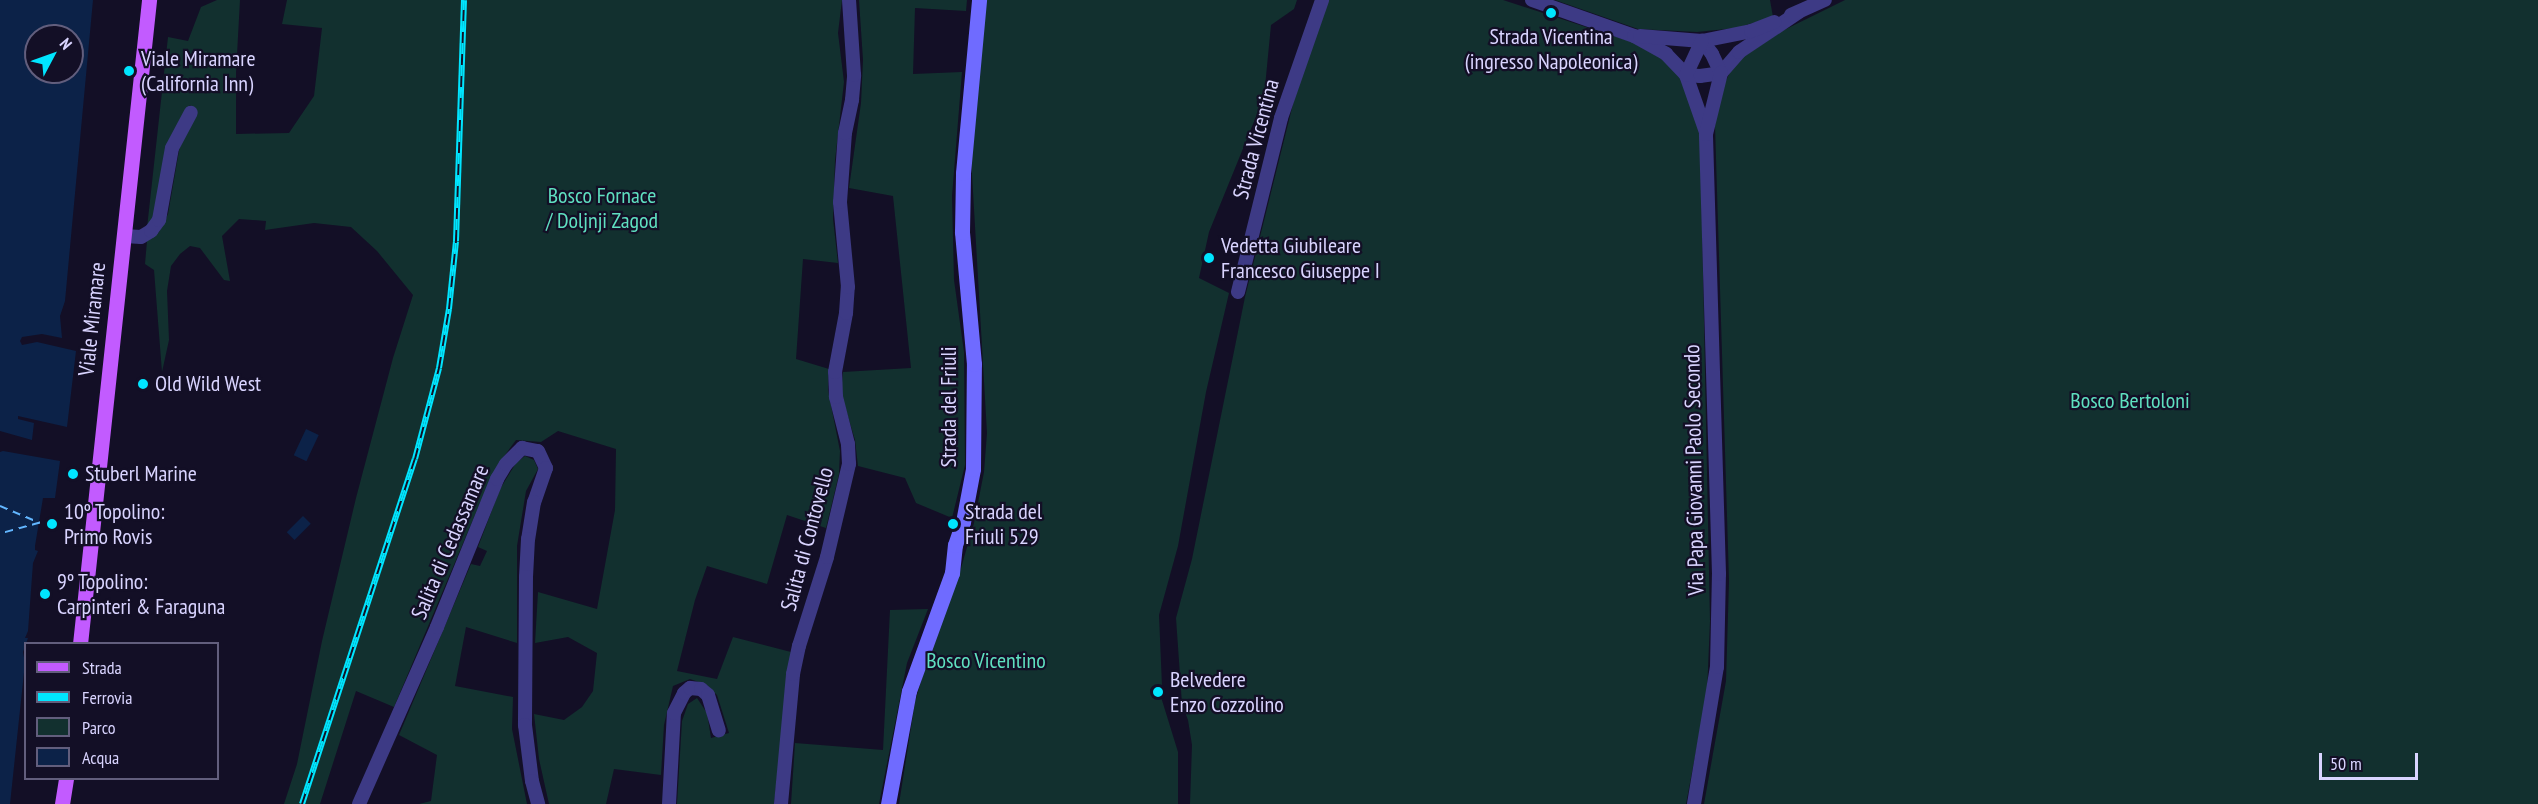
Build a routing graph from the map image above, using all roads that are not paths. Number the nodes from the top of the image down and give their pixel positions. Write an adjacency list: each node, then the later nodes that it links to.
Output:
1 (149, 0): 14 (main road, Viale Miramare)
2 (849, 0): 23 (street, Salita di Contovello)
3 (979, 0): 24 (main road, Strada del Friuli)
4 (1322, 0): 15 (street, Strada Vicentina)
5 (1532, 0): 8 (street)
6 (1825, 0): 7 (street)
7 (1799, 12): 9 (street); 10 (street)
8 (1634, 36): 9 (street); 11 (street)
9 (1702, 41): 10 (street); 11 (street)
10 (1721, 73): 11 (street); 13 (street, Via Papa Giovanni Paolo Secondo)
11 (1686, 75): 13 (street, Via Papa Giovanni Paolo Secondo)
12 (191, 113): 14 (street)
13 (1706, 134): 25 (street, Via Papa Giovanni Paolo Secondo)
14 (124, 236): 16 (main road, Viale Miramare)
15 (1238, 292)
16 (80, 642)
17 (719, 730): 22 (street)
18 (66, 780): 19 (main road)
19 (62, 804)
20 (359, 804): 21 (street, Salita di Cedassamare)
21 (538, 804)
22 (669, 804)
23 (782, 804)
24 (888, 804)
25 (1694, 804)

